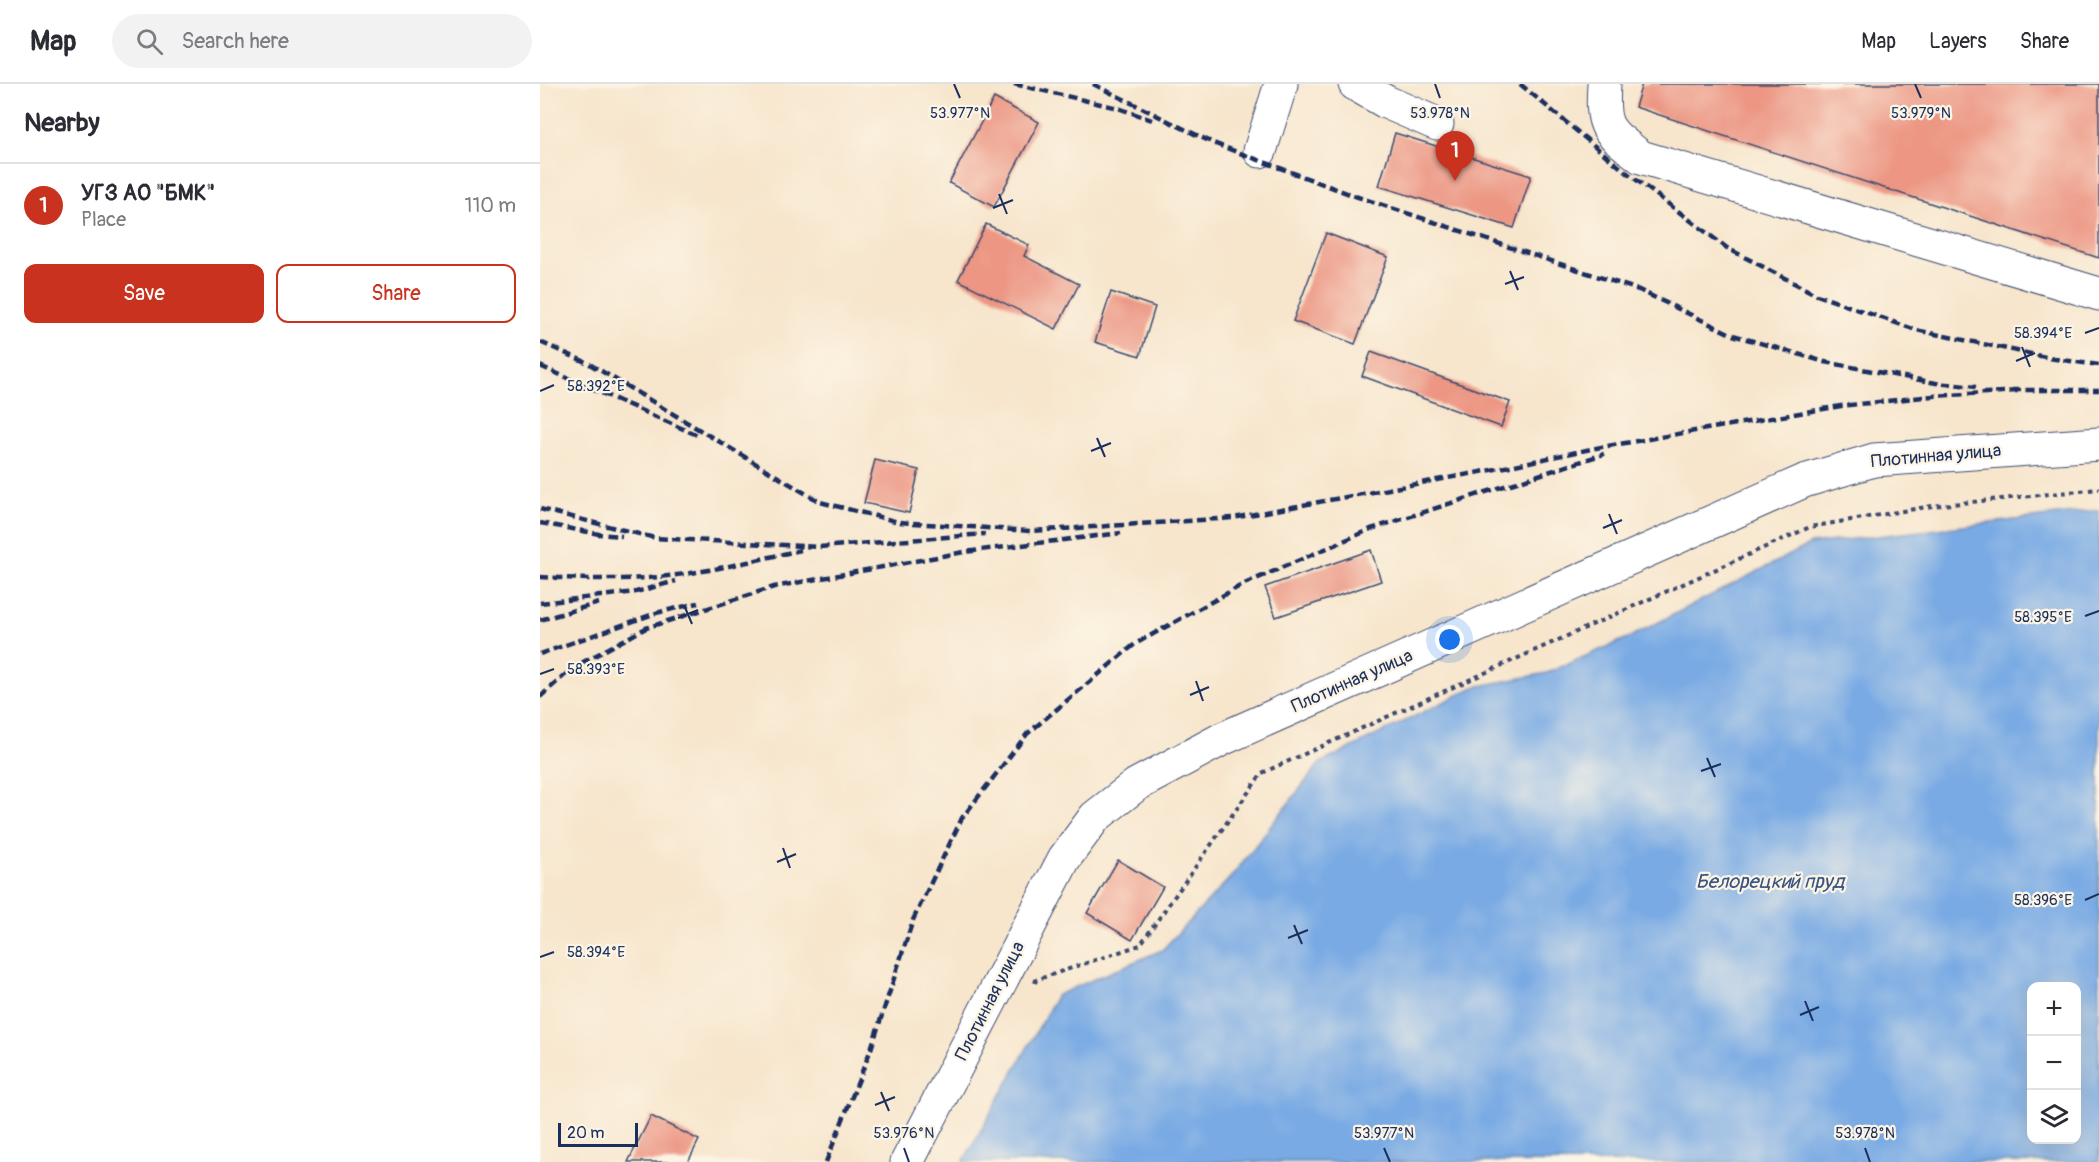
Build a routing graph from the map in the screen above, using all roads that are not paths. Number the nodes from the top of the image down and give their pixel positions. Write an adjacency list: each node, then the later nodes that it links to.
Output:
1 (1281, 84): 5 (street)
2 (1355, 84): 4 (street)
3 (1604, 84): 6 (street)
4 (1437, 124)
5 (1260, 151)
6 (2099, 294)
7 (2099, 444): 8 (street, Плотинная улица)
8 (907, 1162)

